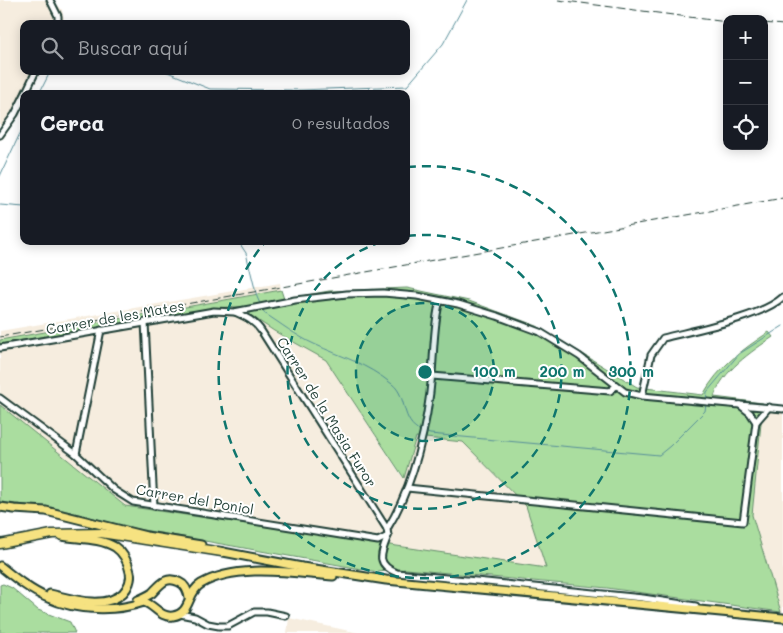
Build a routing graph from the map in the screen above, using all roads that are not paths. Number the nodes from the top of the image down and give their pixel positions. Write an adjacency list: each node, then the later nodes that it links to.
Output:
1 (50, 0): 2 (street)
2 (58, 20)
3 (34, 75): 4 (street)
4 (26, 90)
5 (20, 103): 6 (street)
6 (0, 135)
7 (783, 297): 15 (street)
8 (440, 301): 9 (street); 13 (street); 14 (street)
9 (234, 312): 10 (street, Carrer de les Mates); 28 (street, Carrer de la Masia Furor)
10 (145, 322): 11 (street, Carrer de les Mates); 26 (street)
11 (100, 330): 12 (street, Carrer de les Mates); 24 (street)
12 (0, 348)
13 (432, 376): 14 (street); 25 (street)
14 (616, 386): 15 (street)
15 (642, 396): 17 (street)
16 (0, 398): 24 (street, Carrer del Poniol)
17 (740, 405): 18 (street); 21 (street)
18 (757, 406): 19 (street); 21 (street); 22 (street)
19 (769, 407): 20 (street); 22 (street)
20 (783, 409)
21 (750, 413): 23 (street)
22 (763, 414): 23 (street)
23 (756, 422): 25 (street)
24 (76, 454): 26 (street, Carrer del Poniol)
25 (407, 488): 28 (street)
26 (154, 506): 30 (street, Carrer del Poniol)
27 (0, 507): 32 (main road)
28 (387, 529): 30 (street, Carrer de la Masia Furor)
29 (52, 534): 31 (highway); 32 (highway); 37 (main road)
30 (388, 536): 43 (street)
31 (0, 544)
32 (222, 552): 34 (main road)
33 (0, 566): 35 (main road)
34 (348, 574): 38 (main road); 43 (main road)
35 (32, 589): 37 (main road); 39 (main road)
36 (154, 591): 37 (main road); 38 (main road); 39 (main road)
37 (44, 593)
38 (189, 602): 40 (main road); 42 (street)
39 (154, 606): 40 (main road)
40 (180, 614): 42 (street)
41 (286, 616): 42 (street)
42 (196, 617)
43 (783, 618)

